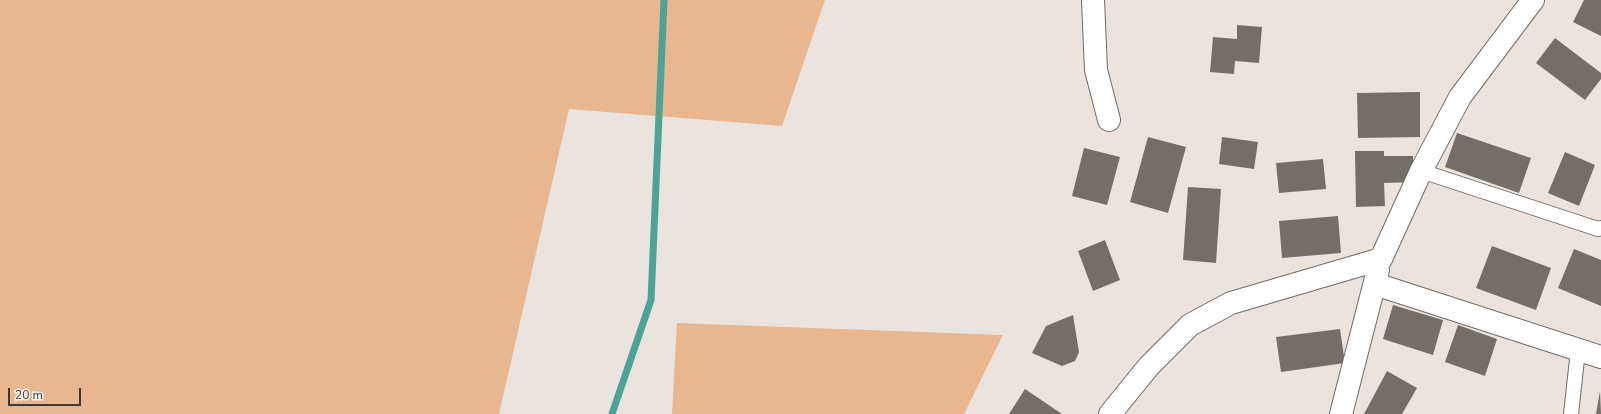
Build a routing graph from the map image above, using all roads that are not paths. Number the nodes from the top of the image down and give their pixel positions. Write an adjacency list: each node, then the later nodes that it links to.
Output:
1 (1093, 0): 3 (street)
2 (1533, 0): 4 (street)
3 (1109, 120)
4 (1421, 171): 5 (lane); 6 (street)
5 (1601, 228)
6 (1381, 259): 7 (street); 10 (street)
7 (1375, 284): 8 (street); 11 (street)
8 (1578, 350): 9 (street); 12 (lane)
9 (1601, 357)
10 (1110, 414)
11 (1341, 414)
12 (1571, 414)

